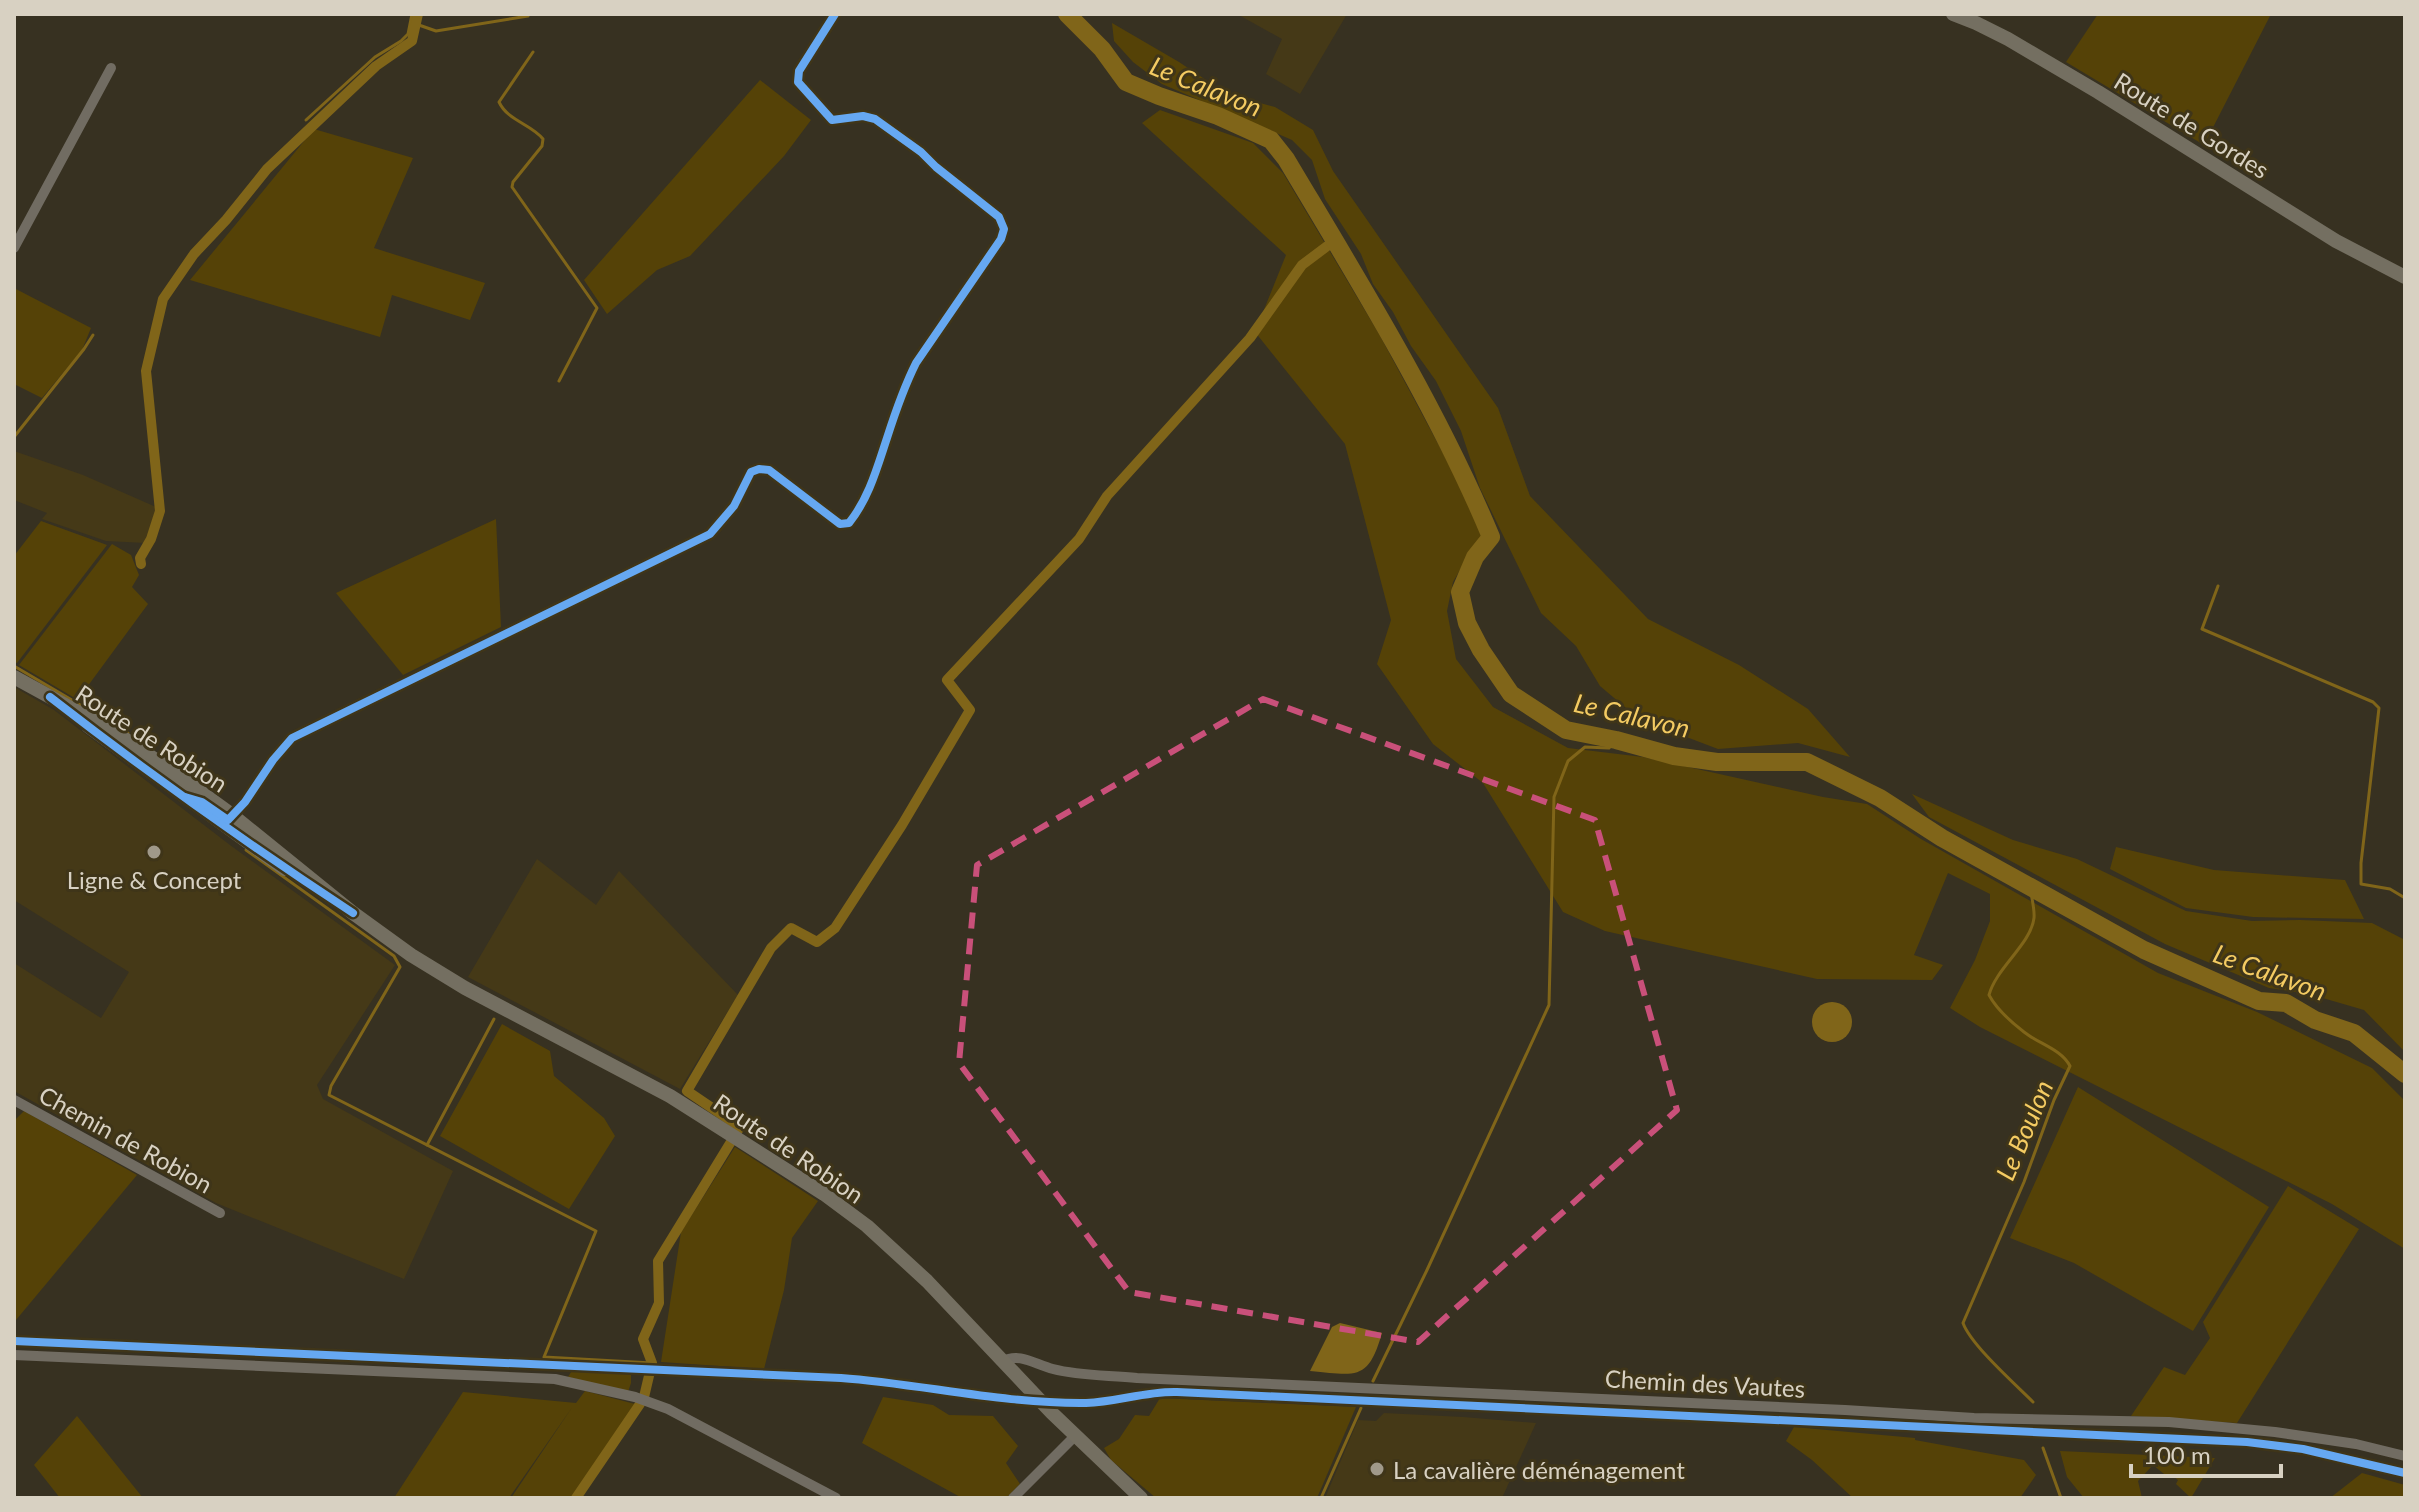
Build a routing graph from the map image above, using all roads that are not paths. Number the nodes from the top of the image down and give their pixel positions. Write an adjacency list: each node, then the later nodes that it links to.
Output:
1 (835, 14): 9 (street)
2 (1953, 14): 5 (main road, Route de Gordes)
3 (111, 68): 4 (street)
4 (14, 248)
5 (2405, 277)
6 (14, 677): 7 (main road, Route de Robion)
7 (50, 697): 8 (main road, Route de Robion); 9 (main road, Route de Robion)
8 (185, 797): 9 (street); 10 (main road, Route de Robion)
9 (230, 817): 10 (main road, Route de Robion)
10 (353, 913): 14 (main road, Route de Robion)
11 (14, 1100): 12 (street, Chemin de Robion)
12 (220, 1213)
13 (14, 1355): 17 (street)
14 (1003, 1361): 15 (main road, Route de Robion); 16 (street, Chemin des Vautes)
15 (1075, 1436): 18 (street); 19 (main road, Route de Robion)
16 (2405, 1456)
17 (836, 1498)
18 (1013, 1498)
19 (1141, 1498)

